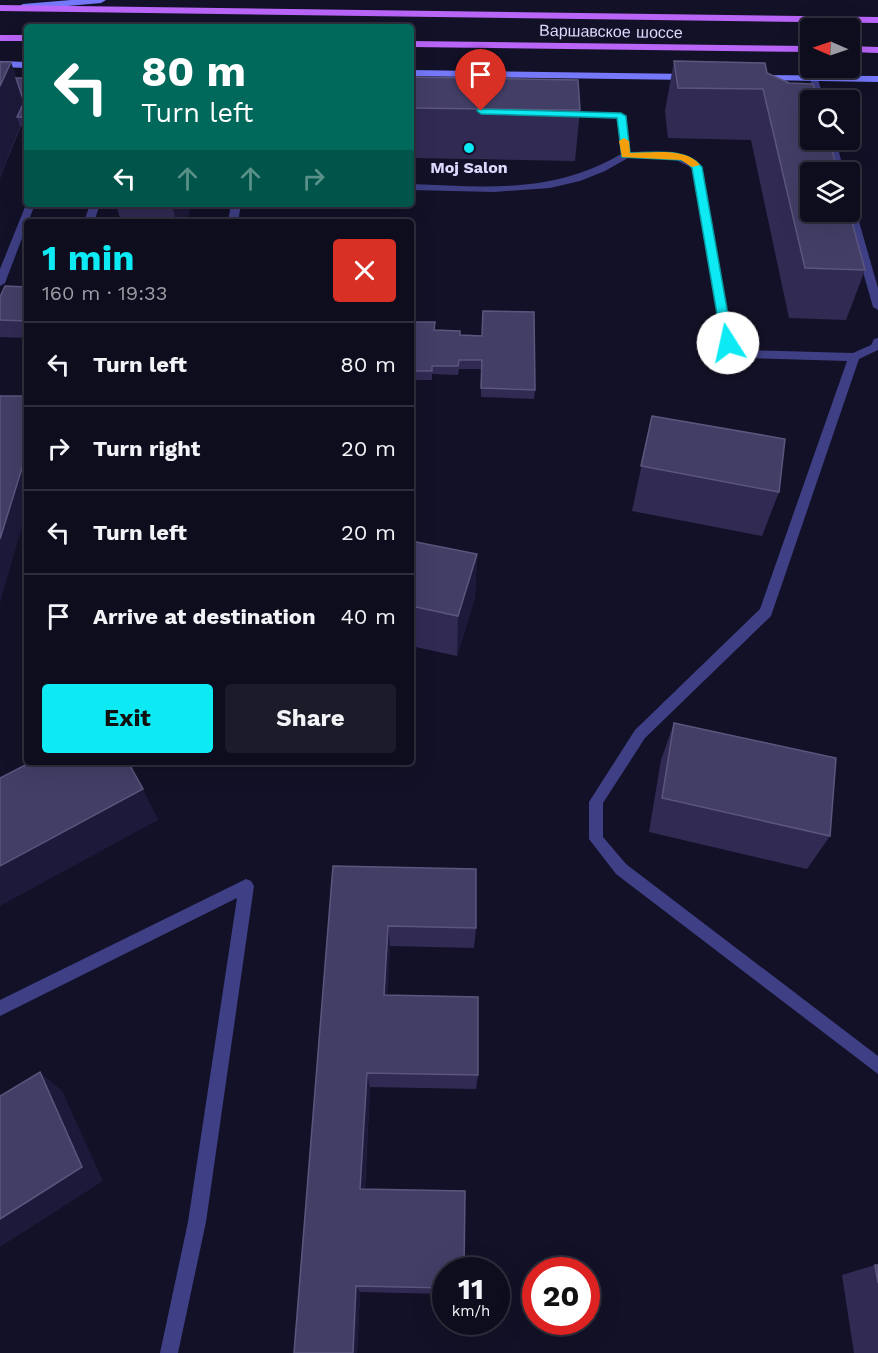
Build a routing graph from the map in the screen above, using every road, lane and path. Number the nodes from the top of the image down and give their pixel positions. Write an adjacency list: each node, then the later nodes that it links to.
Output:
1 (101, 0): 3 (main road)
2 (0, 8): 3 (main road, Варшавское шоссе)
3 (11, 8): 4 (main road, Варшавское шоссе)
4 (878, 20)
5 (0, 38): 6 (main road)
6 (24, 38)
7 (414, 44): 8 (main road, Варшавское шоссе)
8 (800, 49)
9 (860, 49): 10 (main road)
10 (878, 50)
11 (0, 64): 12 (main road)
12 (24, 65)
13 (414, 74): 14 (main road)
14 (699, 77)
15 (745, 78): 16 (main road)
16 (814, 79): 17 (main road); 18 (lane)
17 (878, 79)
18 (817, 90)
19 (551, 113): 20 (lane)
20 (626, 155): 21 (lane); 27 (lane)
21 (414, 187)
22 (24, 220): 24 (lane)
23 (854, 222): 25 (lane)
24 (0, 282)
25 (878, 307)
26 (878, 342): 27 (lane)
27 (854, 357): 29 (lane)
28 (0, 1008): 30 (lane)
29 (878, 1066)
30 (169, 1353)

